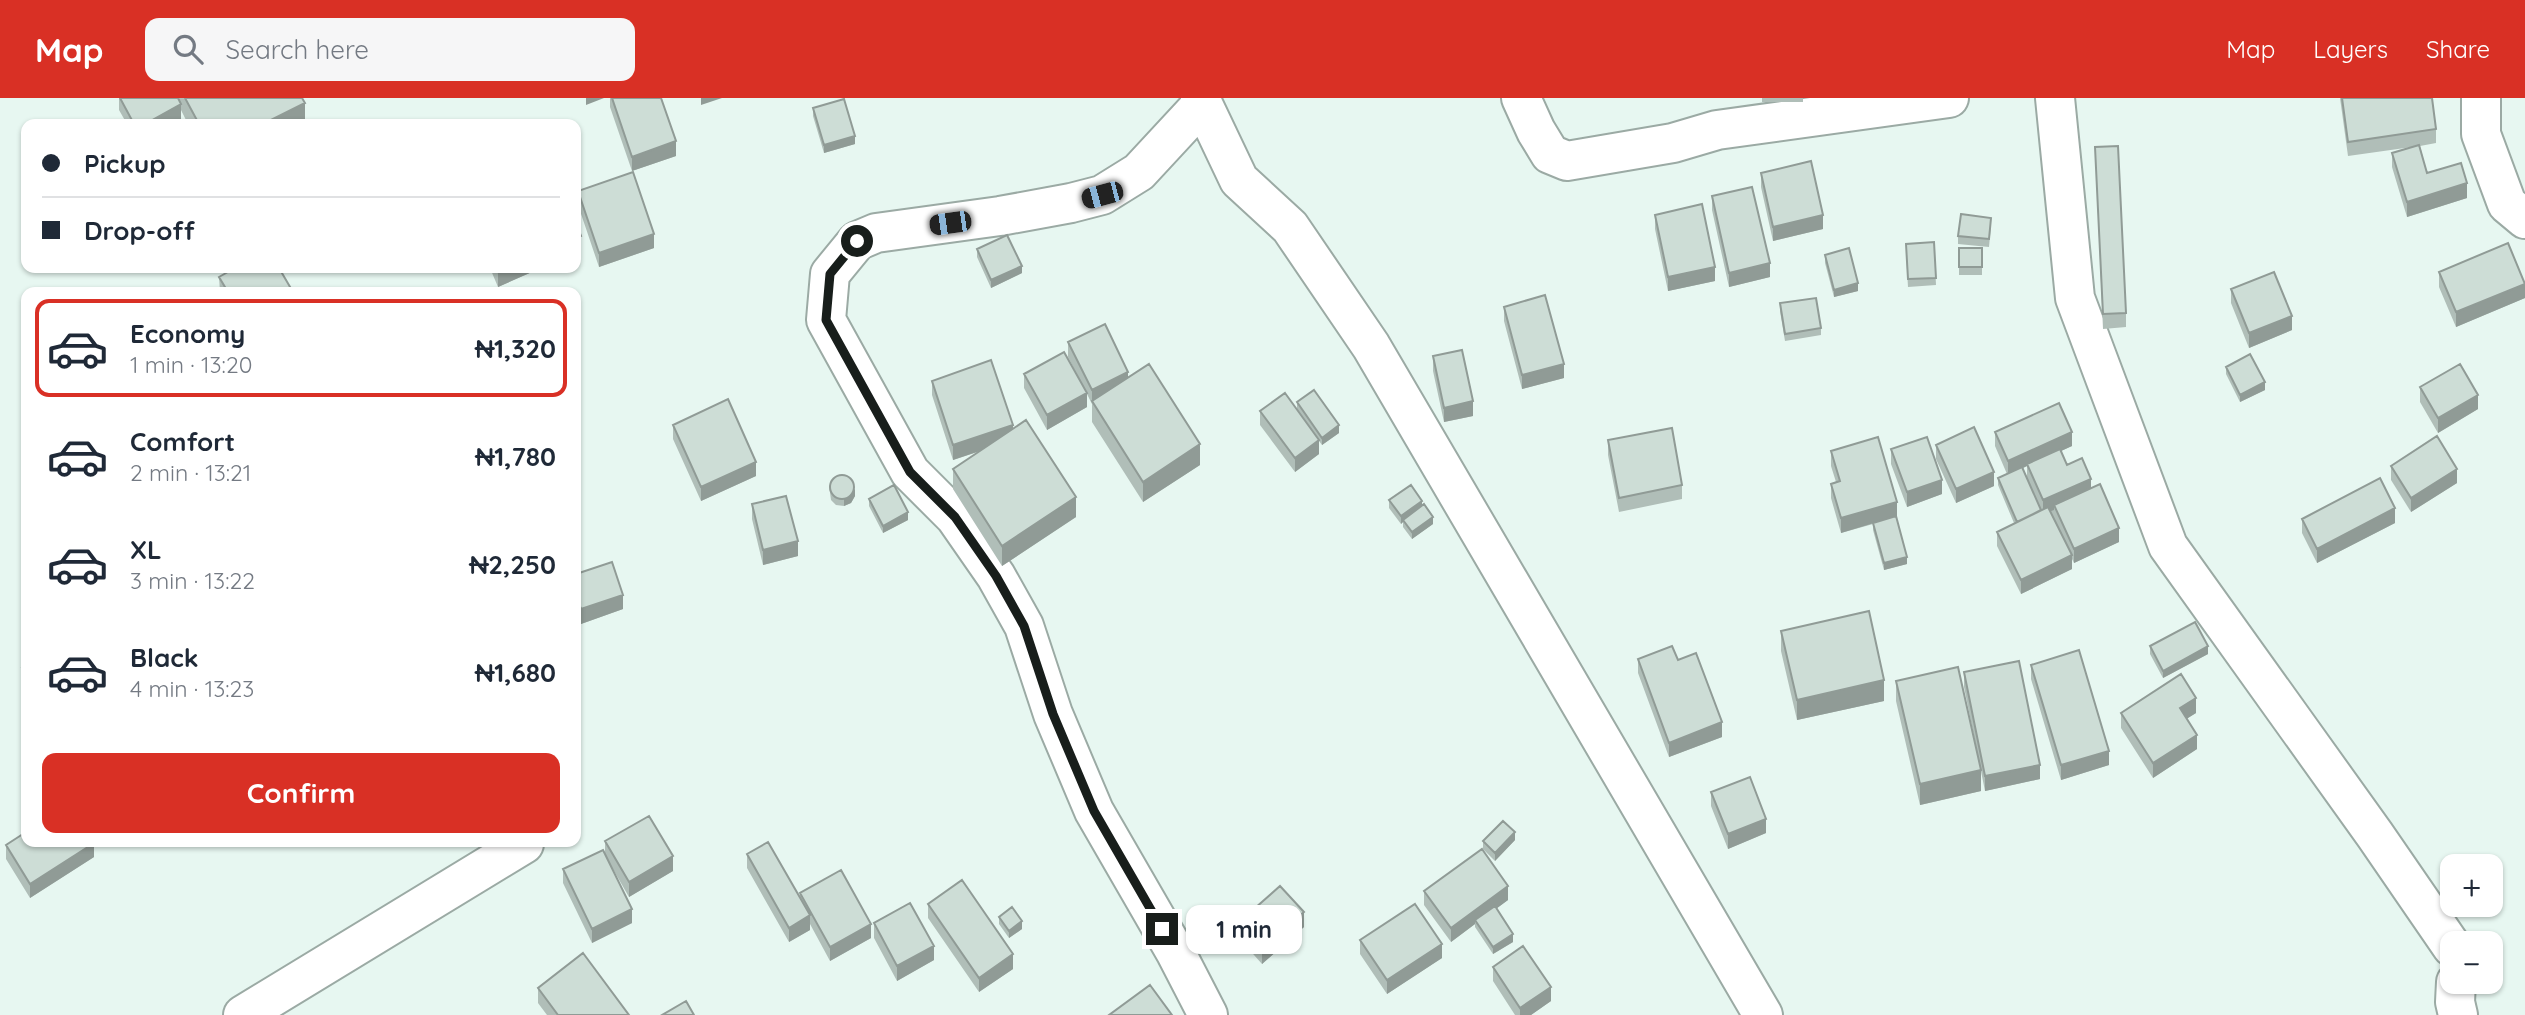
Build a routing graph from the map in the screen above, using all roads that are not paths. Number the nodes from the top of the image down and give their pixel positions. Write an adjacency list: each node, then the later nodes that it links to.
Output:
1 (1521, 98): 2 (street)
2 (1949, 98)
3 (2054, 98): 8 (street)
4 (2481, 98): 6 (street)
5 (1201, 101): 11 (street); 12 (street)
6 (2525, 219)
7 (519, 847): 10 (street)
8 (2441, 931)
9 (2455, 994): 13 (street)
10 (243, 1015)
11 (1208, 1015)
12 (1763, 1015)
13 (2458, 1015)

